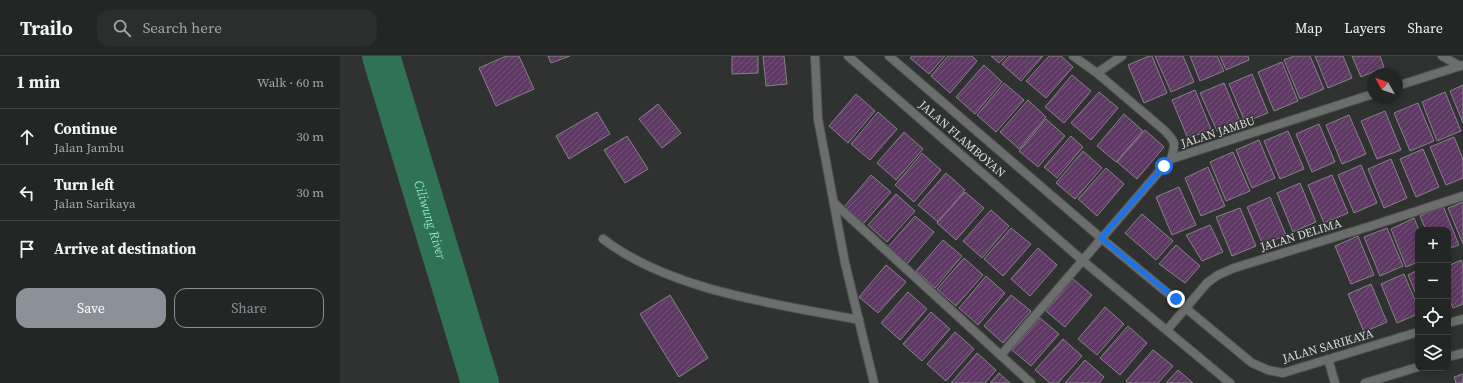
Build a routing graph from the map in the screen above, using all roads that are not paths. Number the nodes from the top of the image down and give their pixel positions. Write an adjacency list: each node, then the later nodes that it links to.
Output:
1 (815, 56): 13 (street)
2 (848, 56): 16 (street, JALAN FLAMBOYAN)
3 (889, 56): 14 (street, JALAN SARIKAYA)
4 (1073, 56): 8 (street)
5 (1122, 56): 8 (street)
6 (1442, 56): 7 (street)
7 (1461, 65): 9 (street)
8 (1097, 73): 11 (street)
9 (1403, 84)
10 (1367, 96): 11 (street, JALAN JAMBU)
11 (1171, 159): 14 (street, JALAN JAMBU)
12 (1463, 196): 17 (street, JALAN DELIMA)
13 (834, 203): 19 (street); 24 (street)
14 (1101, 238): 16 (street, JALAN JAMBU); 17 (street, JALAN SARIKAYA)
15 (603, 239): 19 (street)
16 (1082, 260): 21 (street); 24 (street, JALAN JAMBU)
17 (1186, 308): 21 (street, JALAN DELIMA); 26 (street, JALAN SARIKAYA)
18 (1463, 319): 20 (street)
19 (859, 320): 28 (street)
20 (1451, 322)
21 (1167, 330): 30 (street)
22 (1415, 333): 26 (street, JALAN SARIKAYA)
23 (1463, 353): 25 (street)
24 (1001, 355): 29 (street)
25 (1451, 356)
26 (1328, 359): 31 (street)
27 (1415, 368): 32 (street)
28 (874, 383)
29 (1031, 383)
30 (1230, 383)
31 (1334, 383)
32 (1366, 383)

